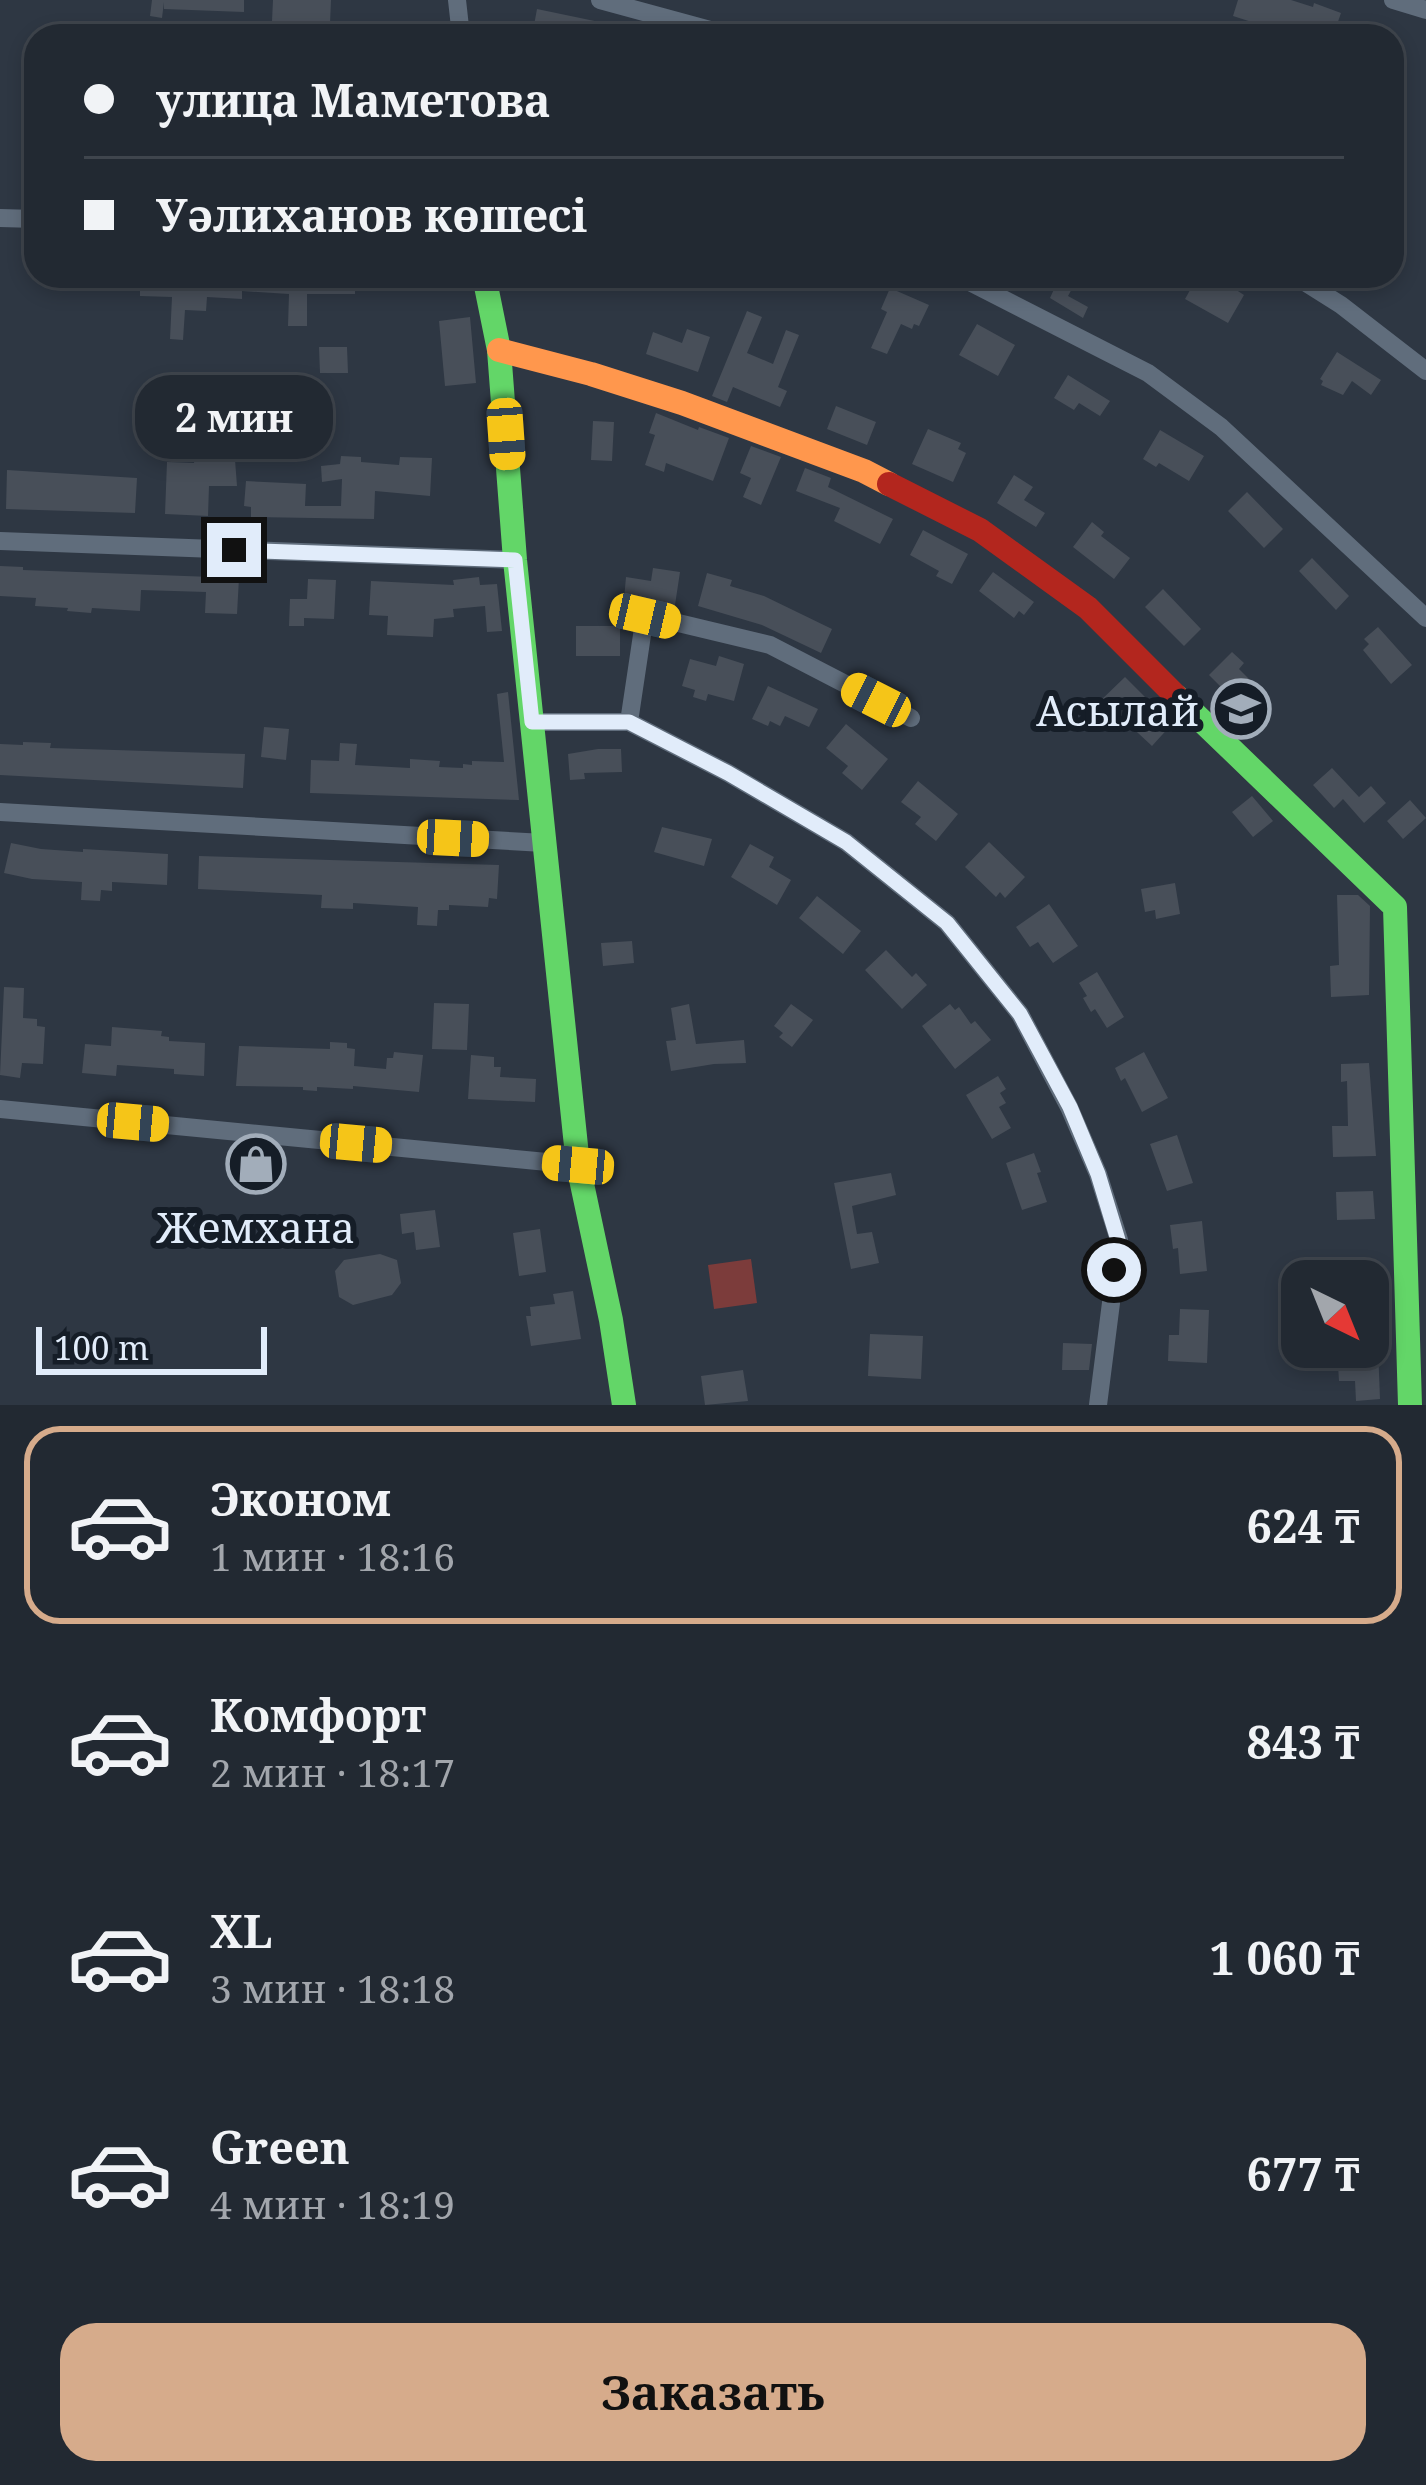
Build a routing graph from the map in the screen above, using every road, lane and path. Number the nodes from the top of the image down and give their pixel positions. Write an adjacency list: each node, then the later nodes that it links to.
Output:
1 (600, 0): 4 (street)
2 (1393, 0): 3 (street)
3 (1426, 10)
4 (688, 24)
5 (486, 288): 8 (street)
6 (982, 288): 12 (street)
7 (1314, 288): 9 (street)
8 (499, 350): 11 (street); 22 (street)
9 (1426, 370)
10 (0, 541): 11 (street)
11 (515, 560): 14 (street)
12 (1426, 618)
13 (911, 718): 15 (street)
14 (532, 722): 15 (street); 17 (street)
15 (629, 722): 21 (street)
16 (0, 812): 17 (street)
17 (544, 843): 19 (street)
18 (0, 1109): 19 (street)
19 (578, 1165): 20 (street)
20 (625, 1405)
21 (1098, 1405)
22 (1410, 1405)

